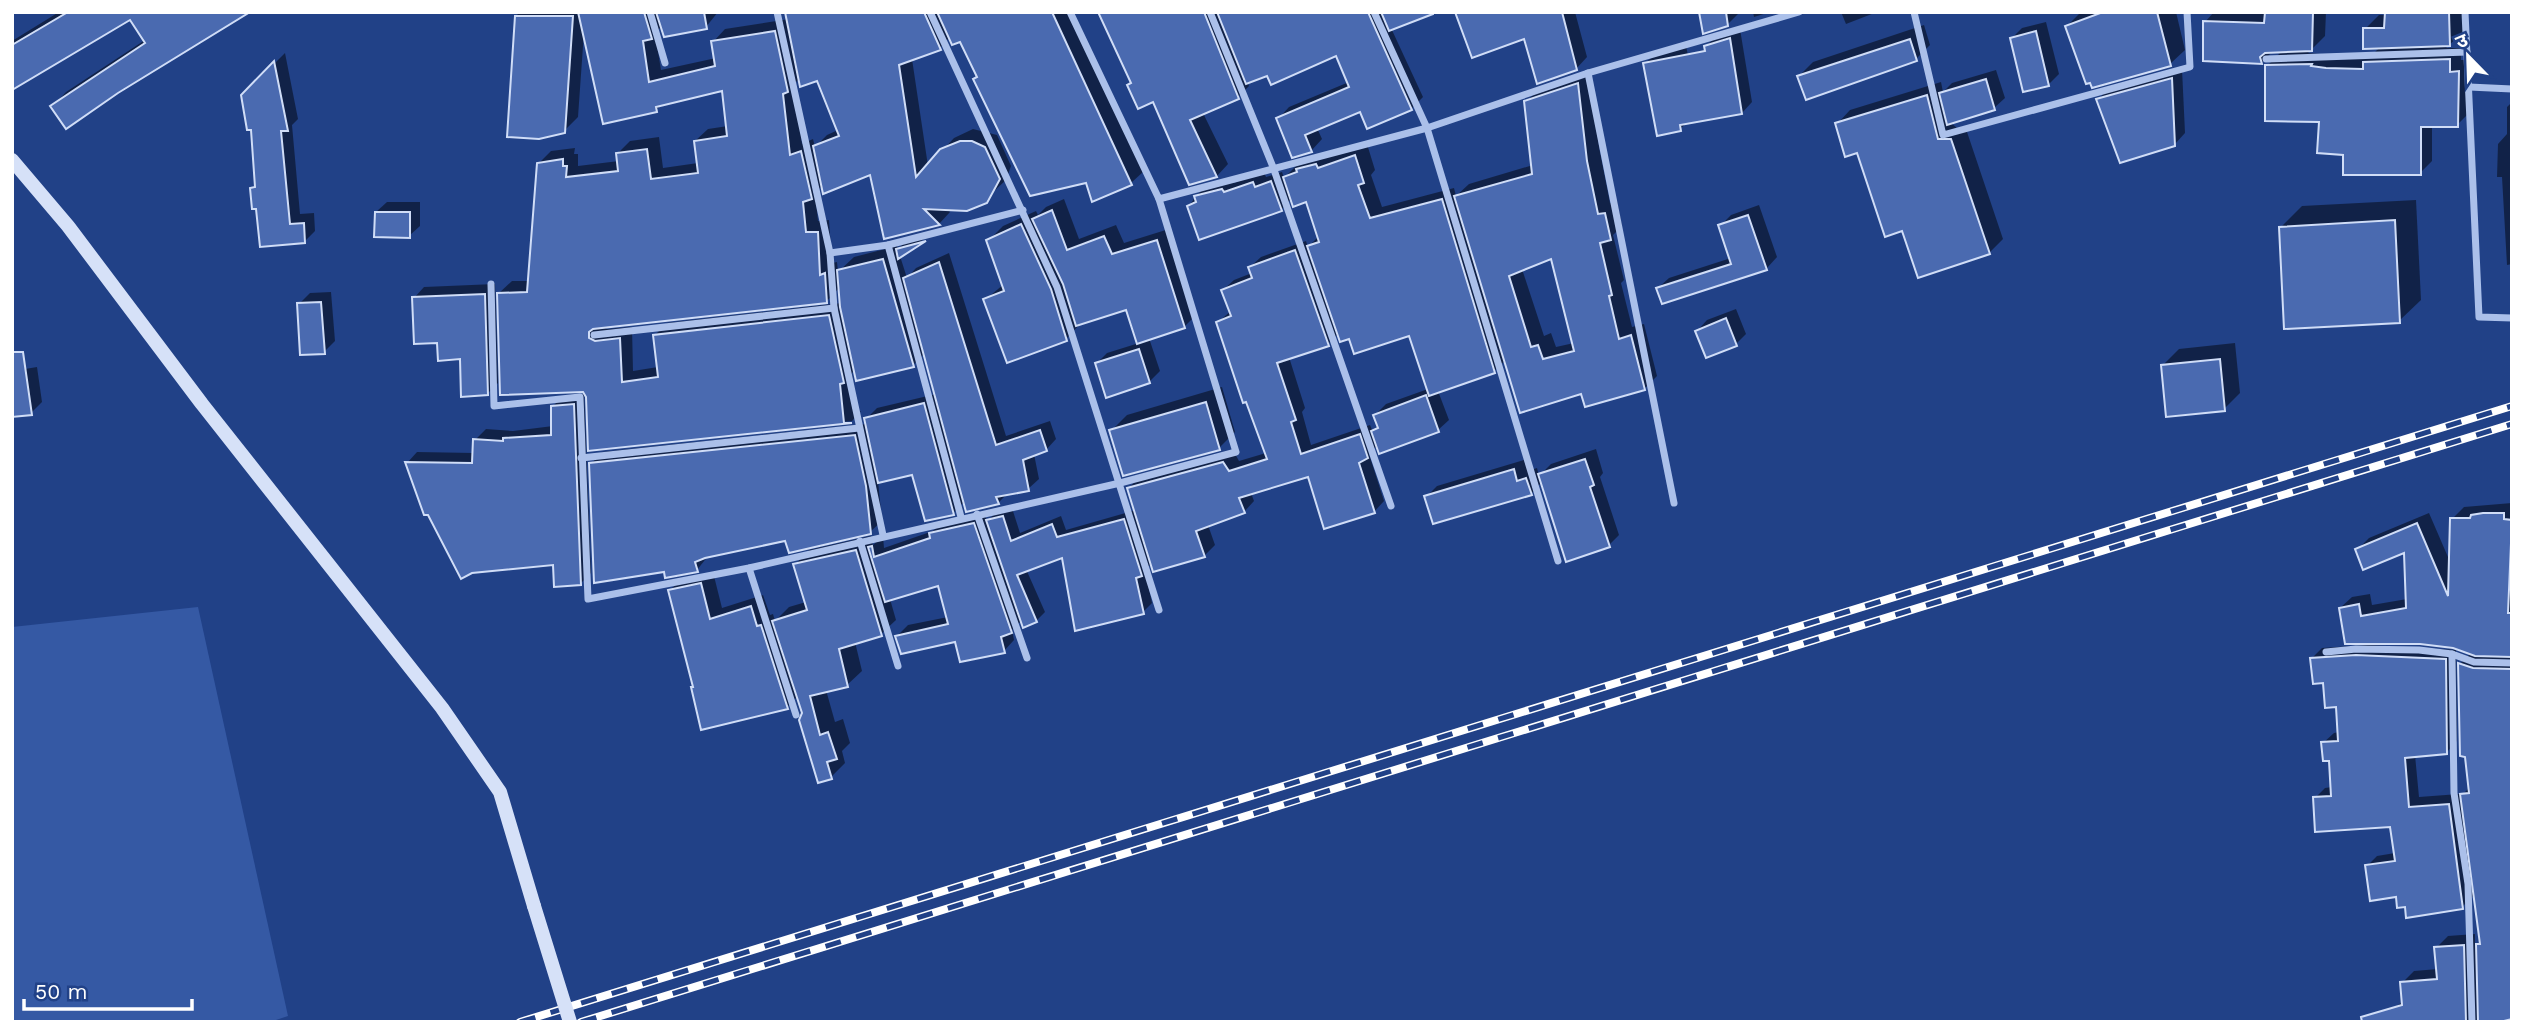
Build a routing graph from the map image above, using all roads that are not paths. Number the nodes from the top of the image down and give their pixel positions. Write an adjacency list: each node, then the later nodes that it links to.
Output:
1 (650, 12): 13 (street)
2 (777, 12): 23 (street)
3 (930, 12): 21 (street)
4 (1070, 12): 20 (street)
5 (1210, 12): 19 (street)
6 (1374, 12): 17 (street)
7 (1799, 12): 14 (street)
8 (1914, 12): 9 (street)
9 (2187, 12)
10 (2465, 12): 11 (street)
11 (2467, 52): 12 (street); 15 (street)
12 (2266, 59)
13 (665, 63)
14 (1588, 73): 17 (street); 31 (street)
15 (2469, 86): 16 (street); 26 (street)
16 (2512, 89)
17 (1427, 128): 19 (street); 37 (street)
18 (12, 160): 46 (main road, bridge)
19 (1273, 167): 20 (street); 32 (street)
20 (1159, 200): 30 (street)
21 (1023, 210): 22 (street); 30 (street)
22 (888, 245): 23 (street); 34 (street)
23 (831, 253): 25 (street)
24 (491, 284): 29 (street)
25 (834, 308): 27 (street); 28 (street)
26 (2512, 318)
27 (594, 335)
28 (859, 428): 29 (street); 35 (street)
29 (581, 458): 38 (street)
30 (1120, 483): 33 (street); 39 (street)
31 (1674, 503)
32 (1391, 506)
33 (977, 514): 34 (street); 42 (street)
34 (961, 517): 35 (street)
35 (883, 535): 36 (street)
36 (860, 541): 38 (street); 44 (street)
37 (1558, 561)
38 (749, 568): 45 (street)
39 (1159, 610)
40 (2326, 652): 41 (street)
41 (2452, 654): 43 (street); 47 (street)
42 (1027, 658)
43 (2512, 663)
44 (898, 666)
45 (796, 715)
46 (570, 1022)
47 (2472, 1022)

